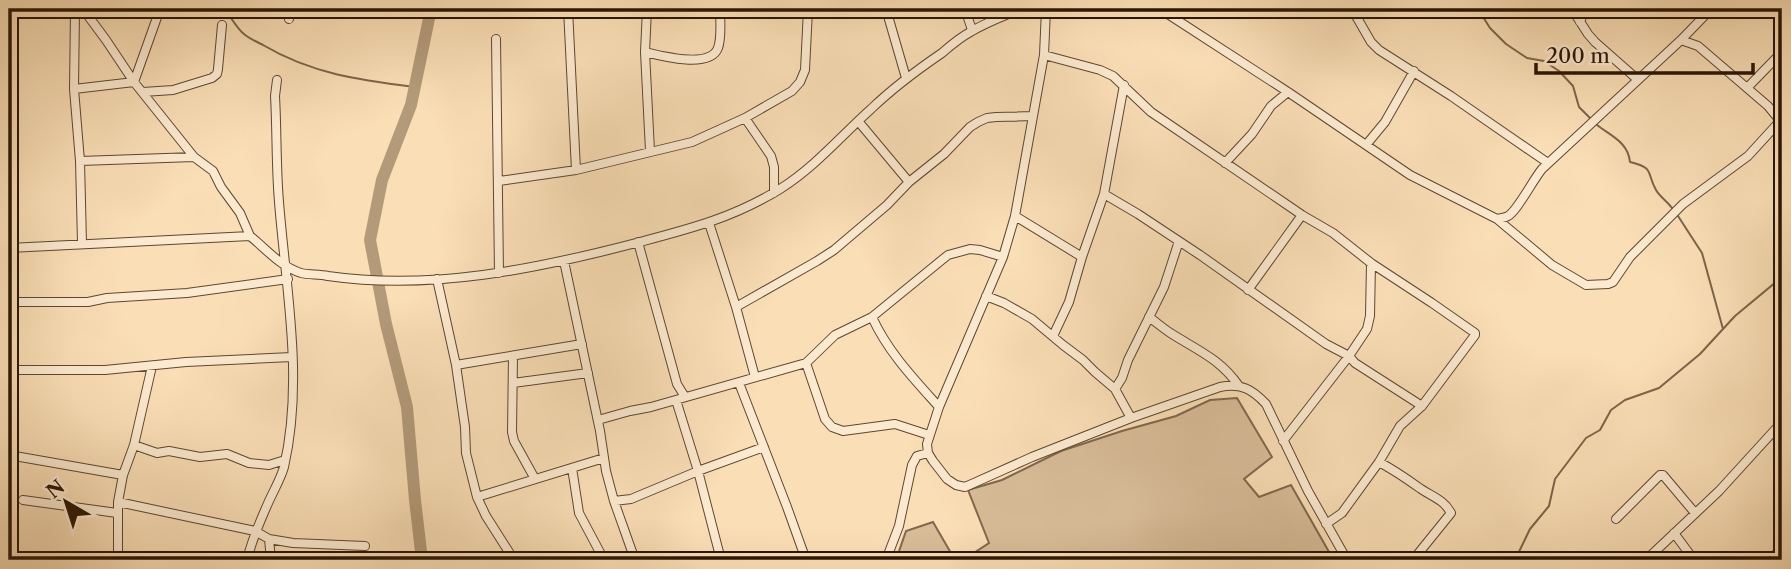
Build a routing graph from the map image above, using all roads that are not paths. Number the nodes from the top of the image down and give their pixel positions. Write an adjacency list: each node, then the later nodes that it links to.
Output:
1 (75, 9): 34 (street)
2 (83, 9): 31 (street)
3 (160, 9): 31 (street)
4 (290, 9): 18 (street)
5 (568, 9): 49 (street)
6 (647, 9): 24 (street)
7 (720, 9): 24 (street)
8 (808, 9): 39 (street)
9 (886, 9): 28 (street)
10 (965, 9): 21 (street)
11 (1020, 9): 21 (street)
12 (1046, 9): 26 (street)
13 (1160, 9): 36 (street)
14 (1352, 9): 27 (street)
15 (1572, 9): 19 (street)
16 (1585, 9): 19 (street)
17 (1709, 10): 23 (street)
18 (289, 19)
19 (1580, 22): 29 (street)
20 (222, 25): 35 (street)
21 (972, 30): 28 (street)
22 (496, 40): 50 (street)
23 (1681, 40): 29 (street); 33 (street)
24 (645, 52): 44 (street)
25 (1782, 52): 33 (street)
26 (1044, 55): 32 (street); 38 (street)
27 (1414, 71): 43 (street); 48 (street)
28 (906, 78): 40 (street)
29 (1637, 79): 48 (street)
30 (277, 80): 67 (street)
31 (134, 82): 34 (street); 35 (street)
32 (1124, 85): 47 (street); 53 (street)
33 (1747, 88): 41 (street)
34 (74, 89): 46 (street)
35 (143, 92): 45 (street)
36 (1288, 92): 43 (street); 47 (street)
37 (1018, 116): 38 (street); 42 (street); 51 (street)
38 (1033, 116): 42 (street)
39 (745, 118): 44 (street); 52 (street)
40 (858, 121): 51 (street); 52 (street)
41 (1781, 122): 56 (street)
42 (1031, 126): 55 (street)
43 (1366, 145): 56 (street)
44 (650, 151): 49 (street)
45 (194, 157): 46 (street); 58 (street)
46 (80, 161): 61 (street)
47 (1225, 163): 54 (street)
48 (1548, 163): 56 (street)
49 (576, 170): 50 (street)
50 (499, 181): 68 (street)
51 (909, 182): 74 (street)
52 (774, 193): 57 (street)
53 (1104, 194): 59 (street); 64 (street)
54 (1302, 215): 66 (street); 71 (street)
55 (1015, 216): 63 (street); 64 (street)
56 (1497, 219)
57 (709, 223): 60 (street); 74 (street)
58 (250, 236): 61 (street); 67 (street)
59 (1179, 241): 71 (street); 76 (street)
60 (638, 242): 65 (street); 92 (street)
61 (82, 243): 62 (street)
62 (9, 248)
63 (1003, 257): 72 (street); 75 (street)
64 (1082, 257): 77 (street)
65 (564, 261): 68 (street); 78 (street)
66 (1371, 263): 80 (street); 94 (street)
67 (286, 266): 69 (street); 70 (street)
68 (499, 273): 70 (street)
69 (288, 279): 73 (street); 81 (street)
70 (437, 279): 83 (street)
71 (1248, 290): 80 (street)
72 (986, 296): 77 (street); 95 (street)
73 (9, 303)
74 (736, 307): 87 (street)
75 (872, 317): 82 (street); 95 (street)
76 (1149, 317): 90 (street); 91 (street)
77 (1053, 336): 91 (street)
78 (582, 344): 79 (street); 86 (street)
79 (513, 356): 83 (street); 88 (street)
80 (1349, 356): 94 (street); 100 (street)
81 (292, 358): 84 (street); 106 (street)
82 (806, 363): 87 (street); 99 (street)
83 (456, 365): 112 (street)
84 (152, 366): 85 (street); 101 (street)
85 (9, 370)
86 (588, 373): 88 (street); 97 (street)
87 (755, 377): 89 (street)
88 (513, 383): 111 (street)
89 (739, 383): 92 (street); 102 (street)
90 (1239, 386): 96 (street); 100 (street)
91 (1115, 389): 96 (street)
92 (685, 397): 93 (street)
93 (676, 400): 97 (street); 109 (street)
94 (1422, 406): 107 (street)
95 (939, 407): 99 (street)
96 (1131, 418): 103 (street)
97 (598, 420): 105 (street)
98 (1782, 422): 117 (street)
99 (929, 435): 103 (street)
100 (1283, 441): 119 (street)
101 (134, 445): 106 (street); 110 (street)
102 (764, 447): 109 (street); 132 (street)
103 (928, 453): 133 (street)
104 (9, 455): 110 (street)
105 (604, 458): 108 (street); 114 (street)
106 (285, 460): 120 (street)
107 (1379, 462): 119 (street); 135 (street)
108 (572, 468): 111 (street); 129 (street)
109 (698, 471): 114 (street); 131 (street)
110 (123, 475): 115 (street)
111 (536, 479): 112 (street)
112 (477, 497): 128 (street)
113 (23, 500): 116 (street)
114 (614, 501): 130 (street)
115 (118, 502): 116 (street); 120 (street)
116 (117, 513): 125 (street)
117 (1695, 513): 118 (street); 121 (street)
118 (1616, 519)
119 (1326, 524): 134 (street)
120 (255, 531): 122 (street); 126 (street)
121 (1674, 533): 136 (street); 137 (street)
122 (268, 539): 123 (street); 127 (street)
123 (365, 546)
124 (1782, 548): 138 (street)
125 (118, 560)
126 (247, 560)
127 (271, 560)
128 (514, 560)
129 (604, 560)
130 (635, 560)
131 (721, 560)
132 (806, 560)
133 (886, 560)
134 (1347, 560)
135 (1413, 560)
136 (1646, 560)
137 (1694, 560)
138 (1770, 560)

